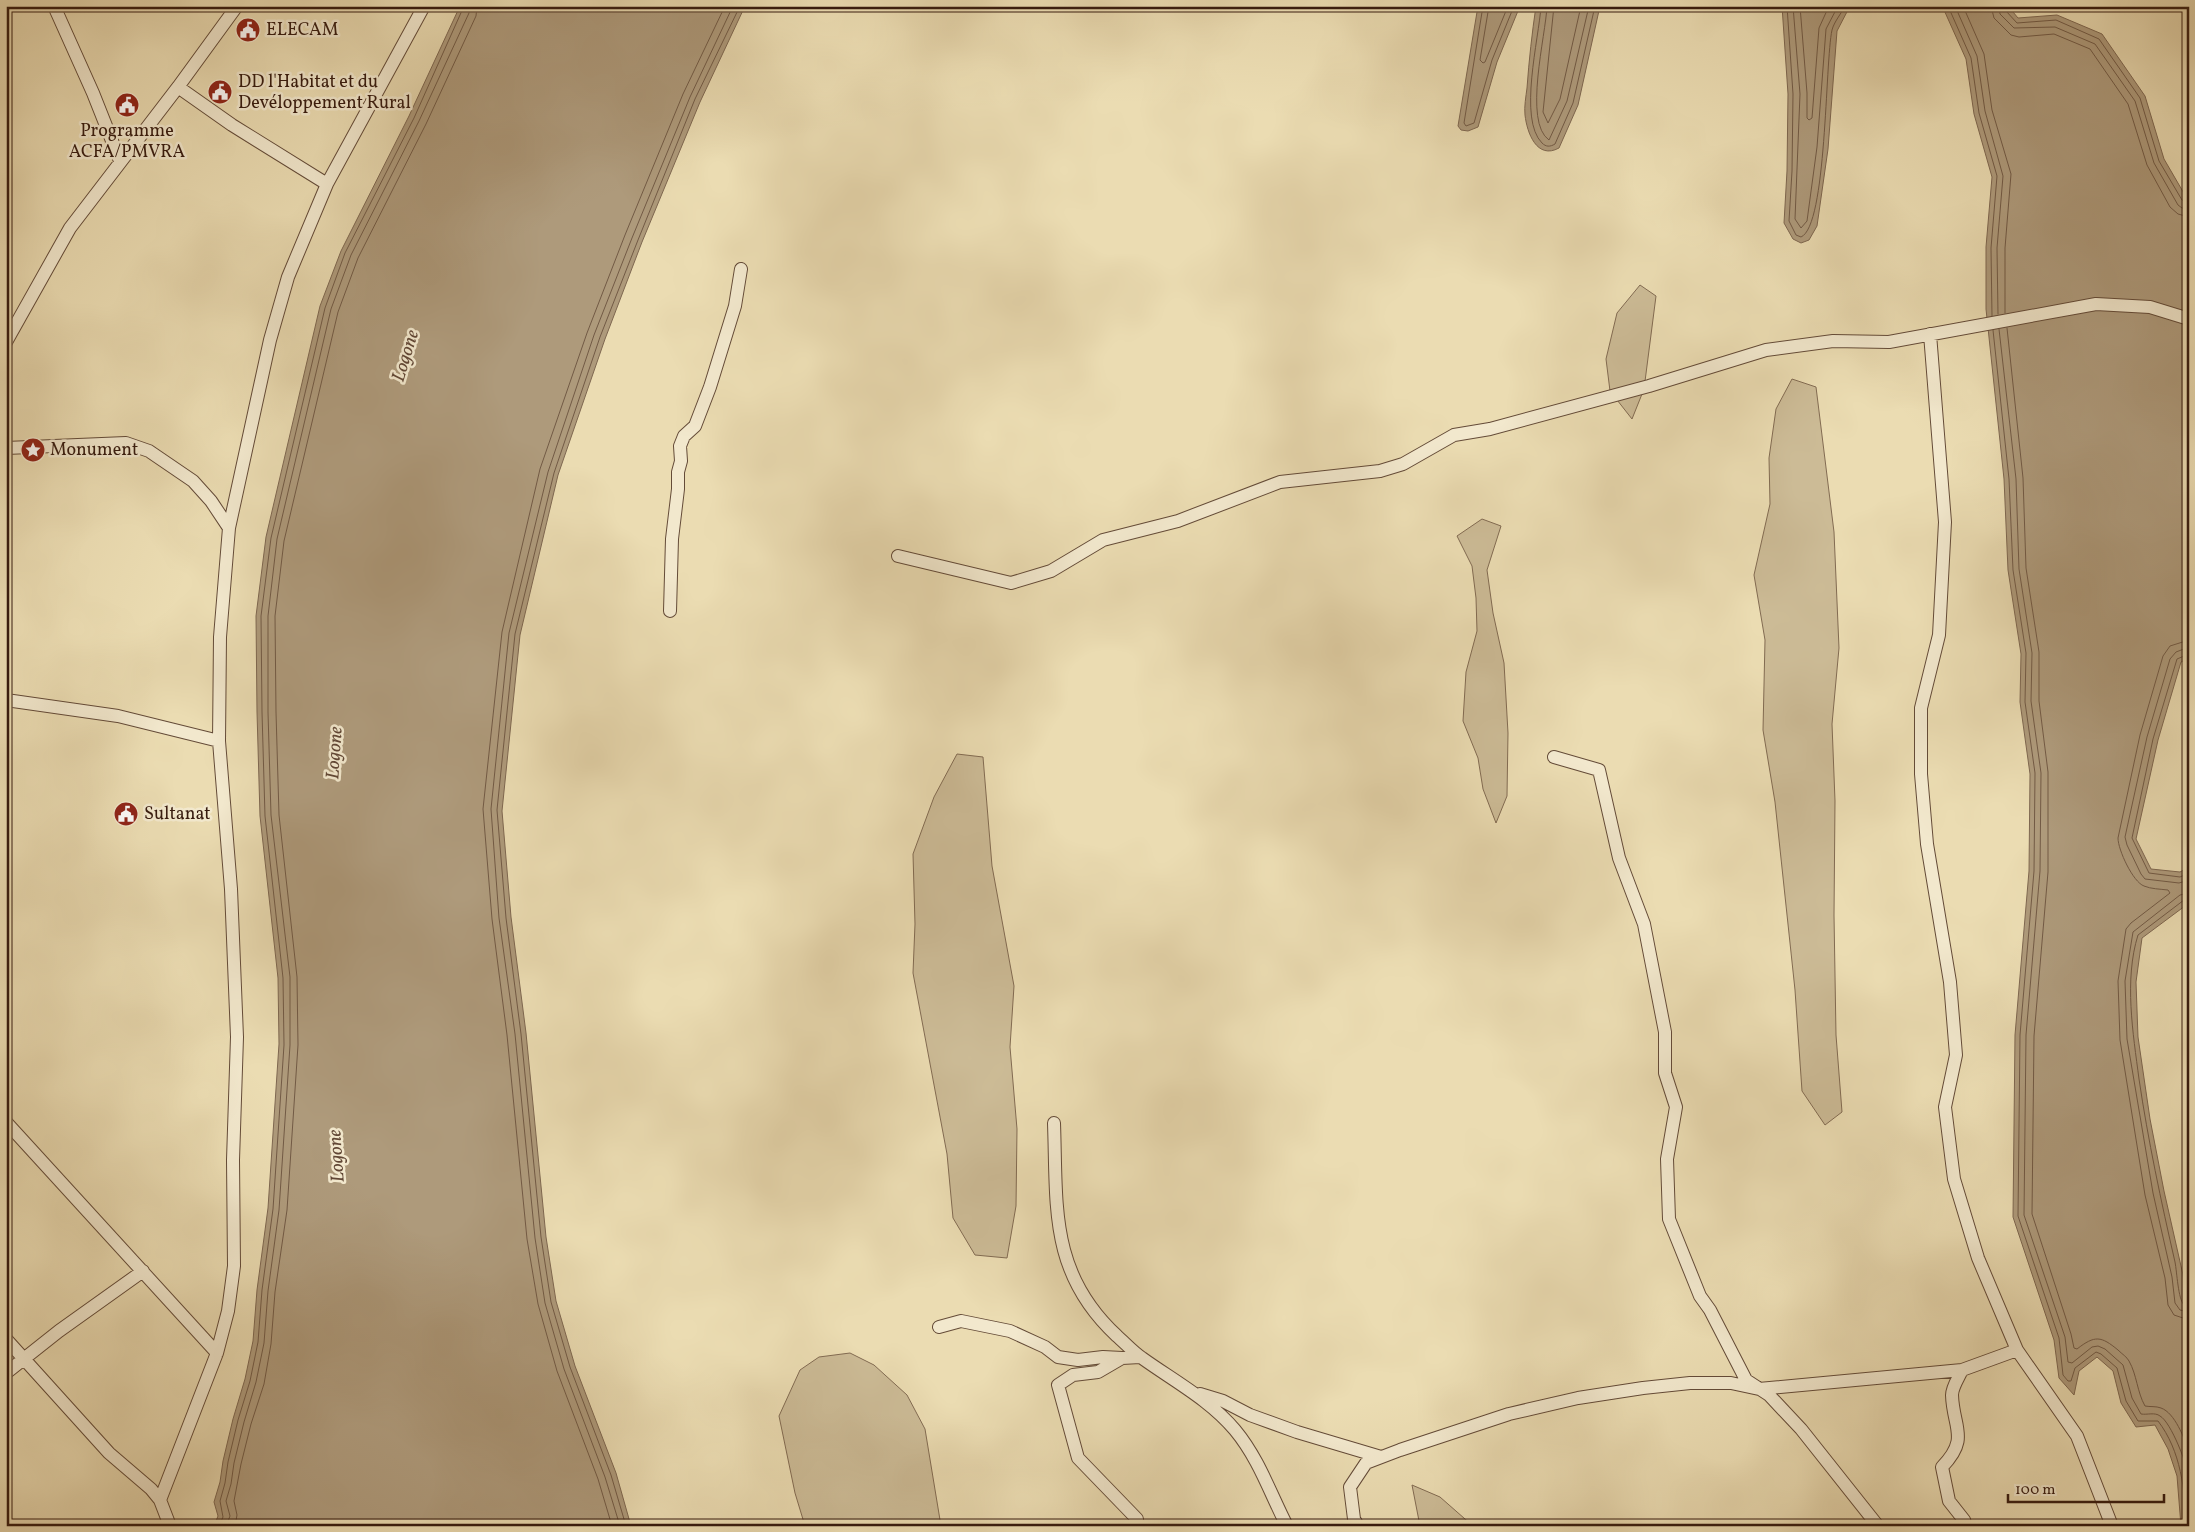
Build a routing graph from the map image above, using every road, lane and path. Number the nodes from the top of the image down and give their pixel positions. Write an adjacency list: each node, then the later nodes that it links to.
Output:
1 (54, 6): 5 (street)
2 (237, 6): 4 (street)
3 (424, 6): 6 (street)
4 (178, 87): 5 (street); 6 (street)
5 (120, 161): 10 (street)
6 (328, 184): 12 (street)
7 (741, 269): 14 (street)
8 (2189, 319): 9 (street)
9 (1930, 334): 13 (street); 23 (street)
10 (6, 342)
11 (6, 448): 12 (street)
12 (229, 528): 16 (street)
13 (898, 556)
14 (670, 612)
15 (6, 700): 16 (street)
16 (219, 741): 24 (street)
17 (1554, 757): 30 (street)
18 (6, 1122): 20 (street)
19 (1054, 1123): 25 (street)
20 (144, 1271): 24 (street); 26 (street)
21 (939, 1327): 27 (street)
22 (6, 1339): 26 (street)
23 (2017, 1350): 28 (street); 40 (street)
24 (217, 1353): 33 (street)
25 (1140, 1357): 27 (street); 31 (street)
26 (24, 1358): 29 (street); 33 (street)
27 (1122, 1358): 35 (street)
28 (1962, 1370): 30 (street); 39 (street)
29 (6, 1373)
30 (1759, 1389): 32 (street); 38 (street)
31 (1190, 1391): 32 (street); 36 (street)
32 (1381, 1457): 37 (street)
33 (160, 1500): 34 (street)
34 (170, 1526)
35 (1137, 1526)
36 (1287, 1526)
37 (1358, 1526)
38 (1878, 1526)
39 (1966, 1526)
40 (2112, 1526)

